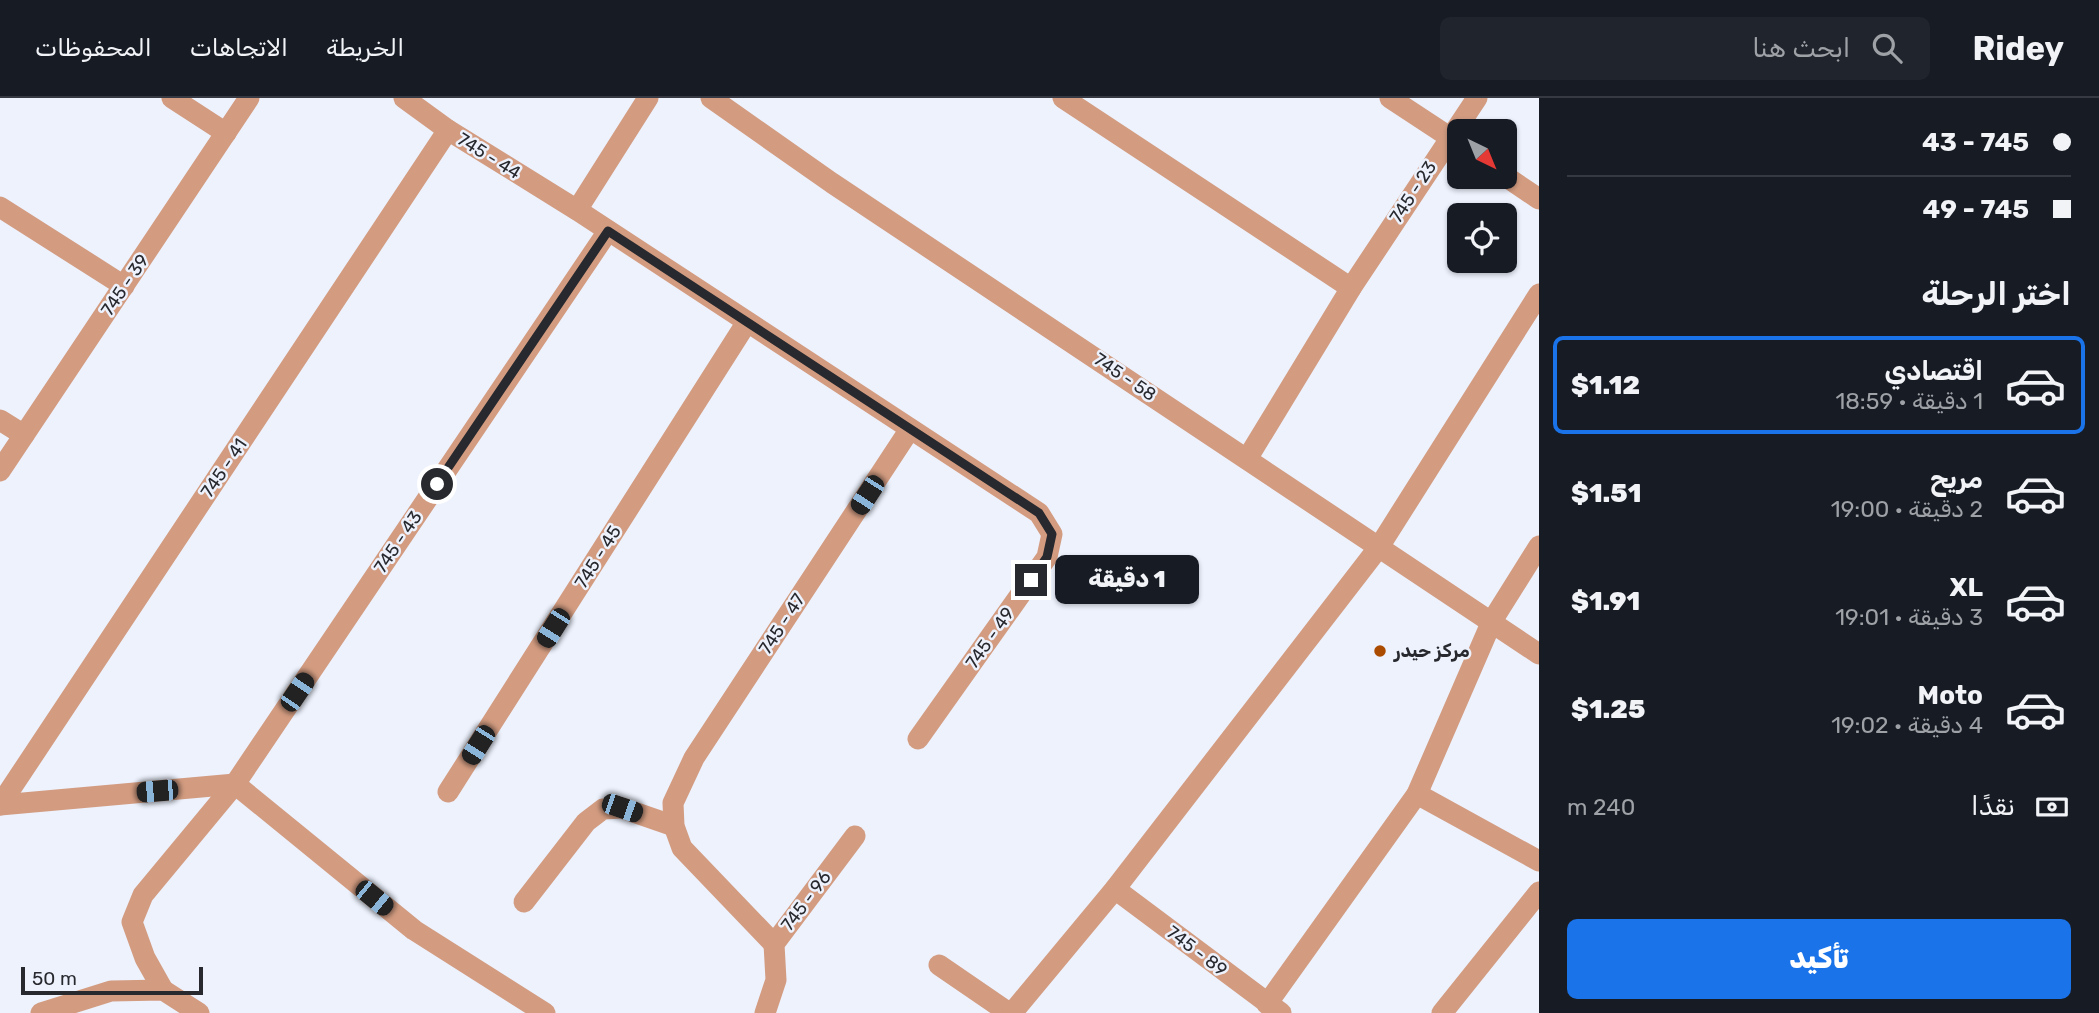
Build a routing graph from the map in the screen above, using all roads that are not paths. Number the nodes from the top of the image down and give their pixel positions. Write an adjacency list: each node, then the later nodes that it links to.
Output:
1 (172, 98): 11 (street)
2 (249, 98): 11 (street, 745 - 39)
3 (404, 98): 10 (street, 745 - 44)
4 (648, 98): 17 (street)
5 (711, 98): 26 (street, 745 - 58)
6 (1063, 98): 20 (street)
7 (1390, 98): 12 (street)
8 (1477, 98): 9 (street, 745 - 23)
9 (1466, 119)
10 (448, 130): 17 (street, 745 - 44); 37 (street, 745 - 41)
11 (226, 132): 19 (street, 745 - 39)
12 (1447, 136)
13 (1447, 151): 20 (street, 745 - 23)
14 (1517, 184): 15 (street)
15 (1539, 199)
16 (0, 207): 19 (street)
17 (576, 210): 18 (street, 745 - 44)
18 (608, 231): 22 (street, 745 - 44); 34 (street, 745 - 43)
19 (124, 286): 25 (street, 745 - 39)
20 (1351, 288): 26 (street, 745 - 23)
21 (1539, 293): 30 (street)
22 (747, 322): 24 (street, 745 - 44); 35 (street, 745 - 45)
23 (0, 420): 25 (street)
24 (910, 429): 28 (street, 745 - 44); 38 (street, 745 - 47)
25 (24, 435): 27 (street, 745 - 39)
26 (1247, 459): 30 (street, 745 - 58)
27 (0, 471)
28 (1052, 534): 33 (street, 745 - 49)
29 (1539, 546): 31 (street)
30 (1379, 547): 31 (street, 745 - 58); 41 (street)
31 (1492, 621): 32 (street, 745 - 58); 36 (street)
32 (1539, 654)
33 (919, 739)
34 (235, 784): 37 (street); 46 (street, 745 - 43); 50 (street)
35 (448, 792)
36 (1417, 794): 40 (street); 47 (street)
37 (0, 805)
38 (674, 826): 43 (street); 44 (street)
39 (855, 836): 44 (street, 745 - 96)
40 (1539, 861)
41 (1115, 889): 47 (street, 745 - 89); 52 (street)
42 (1539, 892): 53 (street)
43 (524, 902)
44 (774, 944): 51 (street, 745 - 96)
45 (939, 965): 52 (street)
46 (163, 990): 48 (street); 49 (street)
47 (1274, 1009)
48 (41, 1013)
49 (199, 1013)
50 (545, 1013)
51 (765, 1013)
52 (1010, 1013)
53 (1442, 1013)

